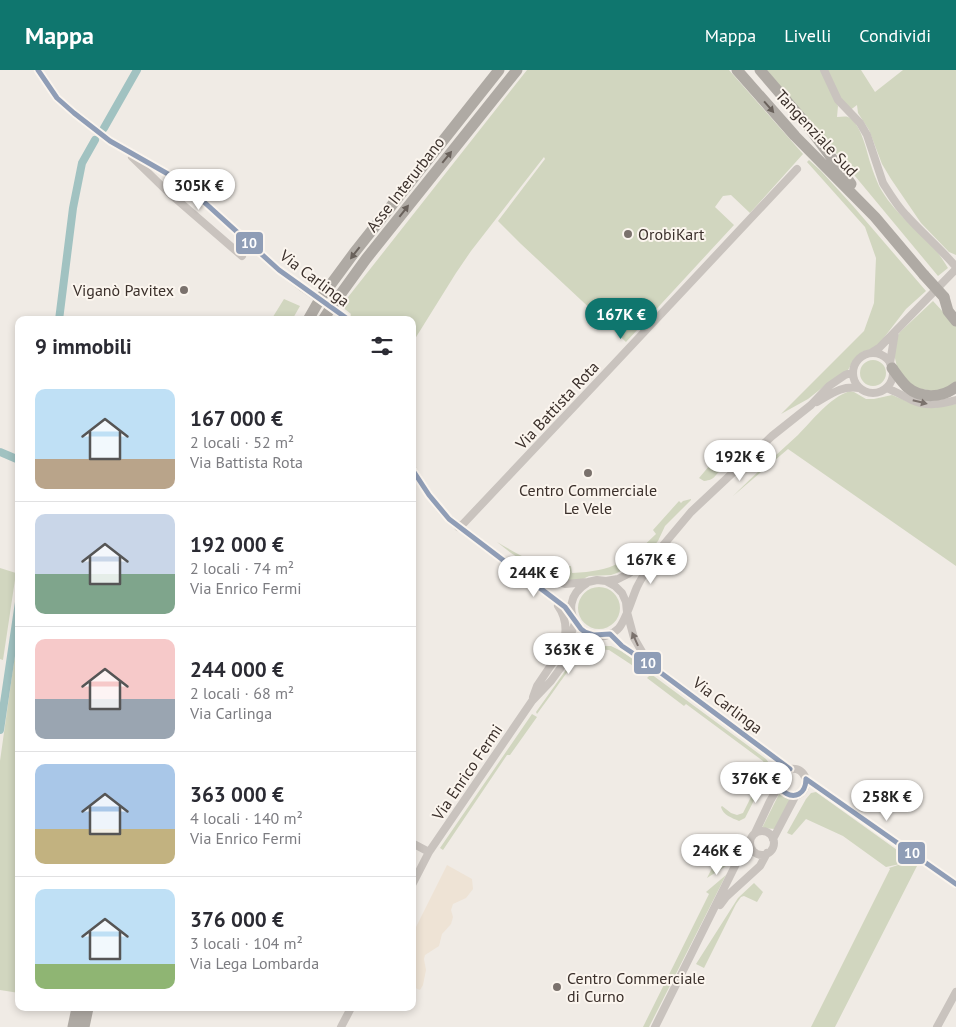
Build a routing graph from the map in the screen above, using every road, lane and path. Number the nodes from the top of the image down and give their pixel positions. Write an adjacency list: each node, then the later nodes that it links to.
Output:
1 (38, 70): 7 (street, Via Carlinga)
2 (499, 70): 15 (highway, Asse Interurbano, one-way to 15)
3 (516, 70): 16 (highway, Asse Interurbano, one-way to 3)
4 (737, 70): 9 (highway, Tangenziale Sud, one-way to 9)
5 (760, 70): 9 (highway, Tangenziale Sud)
6 (824, 70): 11 (street)
7 (125, 150): 10 (street); 17 (street, Via Carlinga, bridge)
8 (797, 169): 29 (street, Via Battista Rota)
9 (875, 217): 12 (highway, bridge)
10 (242, 256)
11 (956, 268): 19 (street)
12 (944, 297): 13 (highway); 14 (highway); 18 (highway)
13 (956, 304)
14 (956, 311)
15 (310, 316)
16 (326, 316)
17 (342, 316)
18 (956, 321)
19 (894, 332): 20 (street); 21 (street)
20 (872, 353): 21 (street); 22 (street)
21 (891, 366): 23 (highway); 25 (street)
22 (853, 372): 24 (street); 27 (street)
23 (956, 387)
24 (859, 388): 25 (street); 27 (street)
25 (886, 388): 26 (street, one-way to 26)
26 (956, 400)
27 (810, 405): 30 (street)
28 (416, 475): 29 (street)
29 (458, 527): 31 (street)
30 (660, 549): 32 (street); 35 (street)
31 (512, 566): 33 (street); 34 (street)
32 (606, 581): 33 (street); 35 (street, Via Carlinga)
33 (588, 582): 36 (street)
34 (553, 598): 36 (street); 40 (street)
35 (626, 612): 38 (street); 41 (street, Via Carlinga, one-way to 35)
36 (571, 614): 37 (street)
37 (575, 623): 39 (street); 40 (street, Via Enrico Fermi)
38 (610, 634): 39 (street); 41 (street, Via Carlinga)
39 (599, 636): 42 (street, Via Enrico Fermi)
40 (563, 648): 42 (street, Via Enrico Fermi)
41 (649, 664): 43 (street, Via Carlinga)
42 (532, 701): 51 (street, Via Enrico Fermi)
43 (790, 769): 44 (street, Via Carlinga); 45 (street)
44 (806, 779): 46 (street); 54 (street, Via Carlinga)
45 (779, 786): 46 (street); 47 (street)
46 (796, 795): 48 (street)
47 (755, 833): 48 (street); 50 (street)
48 (772, 839): 52 (street)
49 (416, 845): 51 (street)
50 (751, 848): 52 (street); 55 (street)
51 (429, 852): 53 (street, Via Enrico Fermi)
52 (767, 853): 55 (street)
53 (416, 877)
54 (956, 884)
55 (708, 921): 63 (street)
56 (956, 992): 64 (street)
57 (76, 1011): 60 (highway)
58 (87, 1011): 61 (highway)
59 (349, 1011): 62 (street)
60 (73, 1027)
61 (84, 1027)
62 (341, 1027)
63 (655, 1027)
64 (937, 1027)

